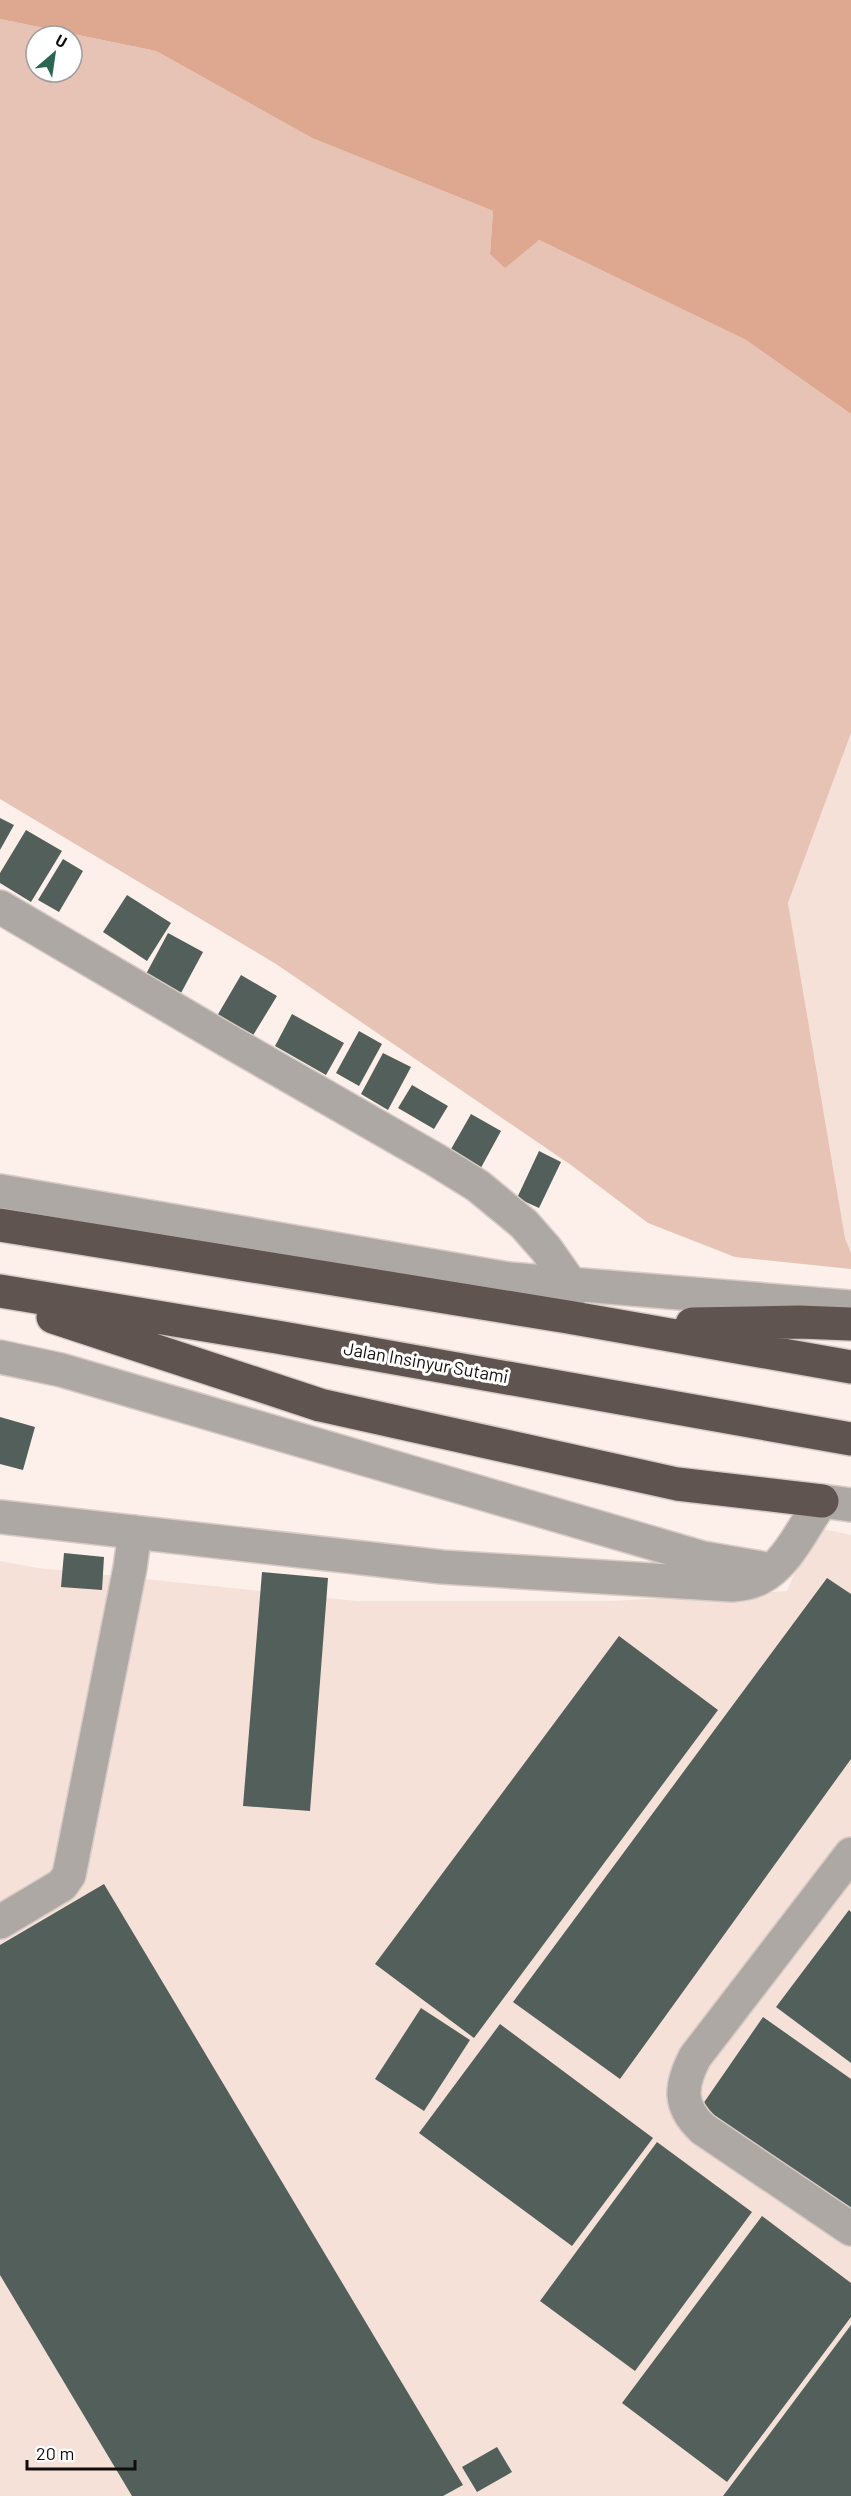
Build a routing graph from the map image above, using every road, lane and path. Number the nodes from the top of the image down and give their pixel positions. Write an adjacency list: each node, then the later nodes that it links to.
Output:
1 (0, 907): 4 (street)
2 (0, 1191): 4 (street)
3 (0, 1225): 8 (highway)
4 (570, 1283): 7 (street); 8 (street)
5 (0, 1291): 13 (highway, Jalan Insinyur Sutami)
6 (0, 1299): 14 (highway)
7 (851, 1307)
8 (568, 1317): 10 (highway)
9 (851, 1324): 10 (highway)
10 (621, 1326): 12 (highway)
11 (0, 1357): 17 (street)
12 (851, 1367)
13 (851, 1439)
14 (836, 1503): 17 (street)
15 (0, 1517): 16 (street)
16 (135, 1532): 17 (street); 19 (street)
17 (775, 1568)
18 (851, 1854): 20 (street)
19 (0, 1922)
20 (851, 2229)

